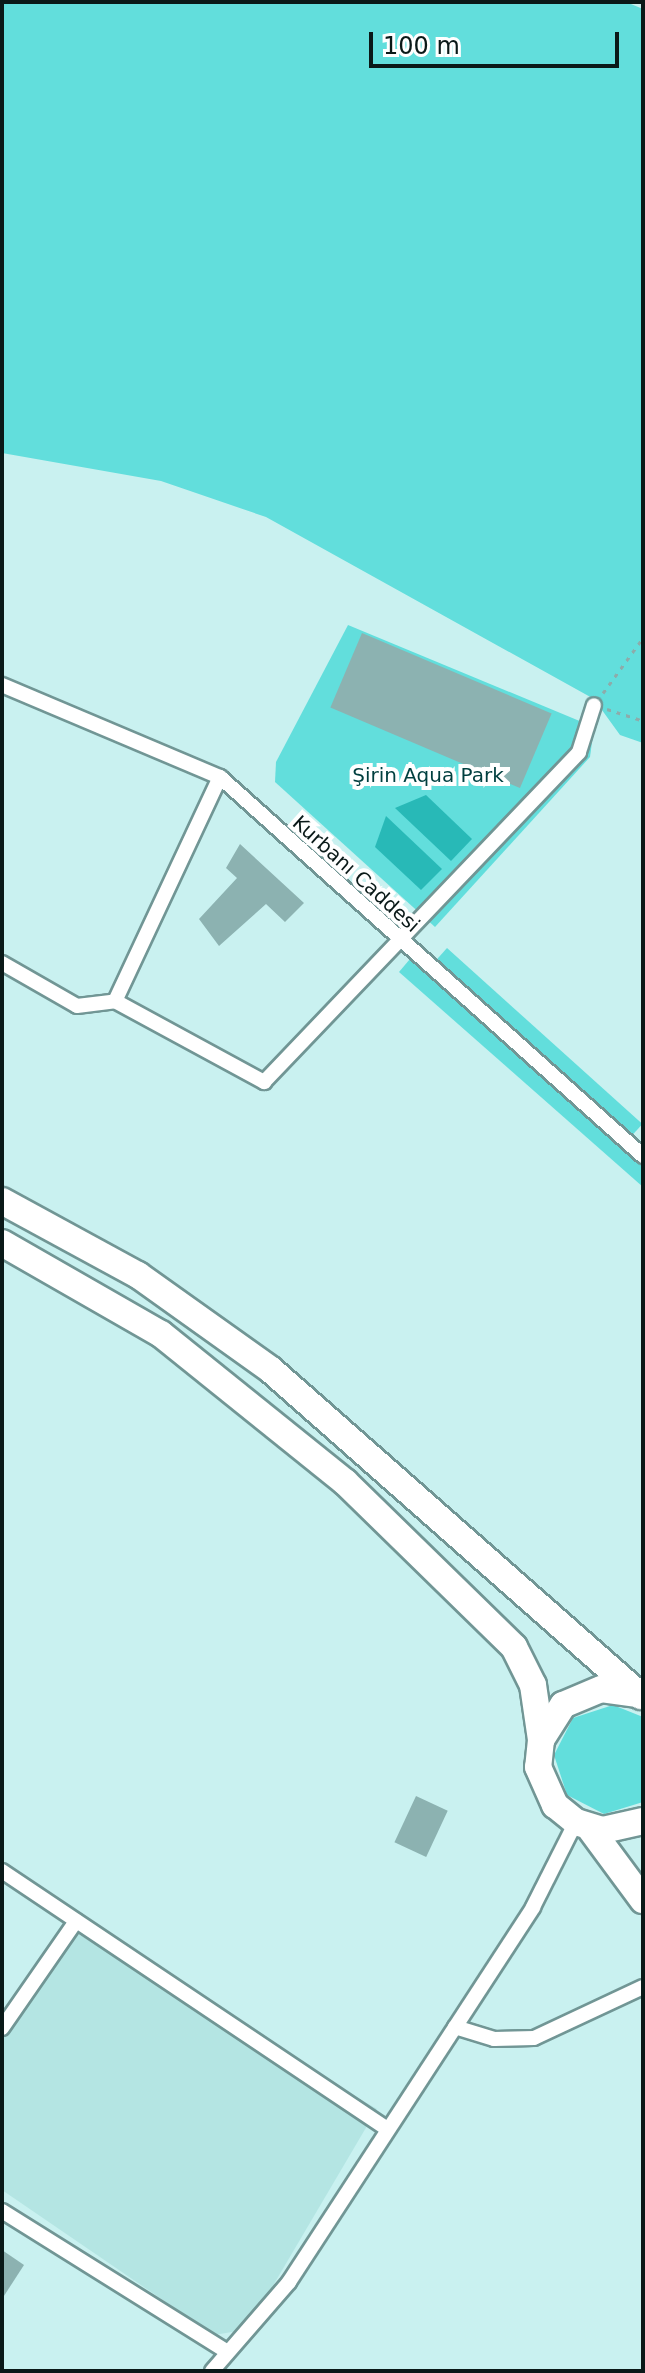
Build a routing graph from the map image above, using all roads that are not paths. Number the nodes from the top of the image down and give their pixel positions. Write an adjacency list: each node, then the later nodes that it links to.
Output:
1 (2, 685): 3 (street, Kurbanı Caddesi)
2 (594, 705): 4 (street)
3 (220, 777): 4 (street, Kurbanı Caddesi); 6 (street)
4 (399, 940): 6 (street); 7 (street, Kurbanı Caddesi)
5 (2, 963): 6 (street)
6 (115, 1001)
7 (643, 1156)
8 (2, 1201): 10 (highway)
9 (2, 1243): 11 (highway)
10 (642, 1697): 11 (highway)
11 (541, 1740): 13 (highway)
12 (643, 1821): 13 (highway)
13 (583, 1825): 15 (highway); 18 (street)
14 (2, 1871): 16 (street)
15 (643, 1900)
16 (76, 1921): 19 (street); 20 (street)
17 (643, 1987): 18 (street)
18 (455, 2027): 20 (street)
19 (2, 2028)
20 (387, 2129): 22 (street)
21 (2, 2211): 22 (street)
22 (228, 2352): 23 (street)
23 (212, 2371)

